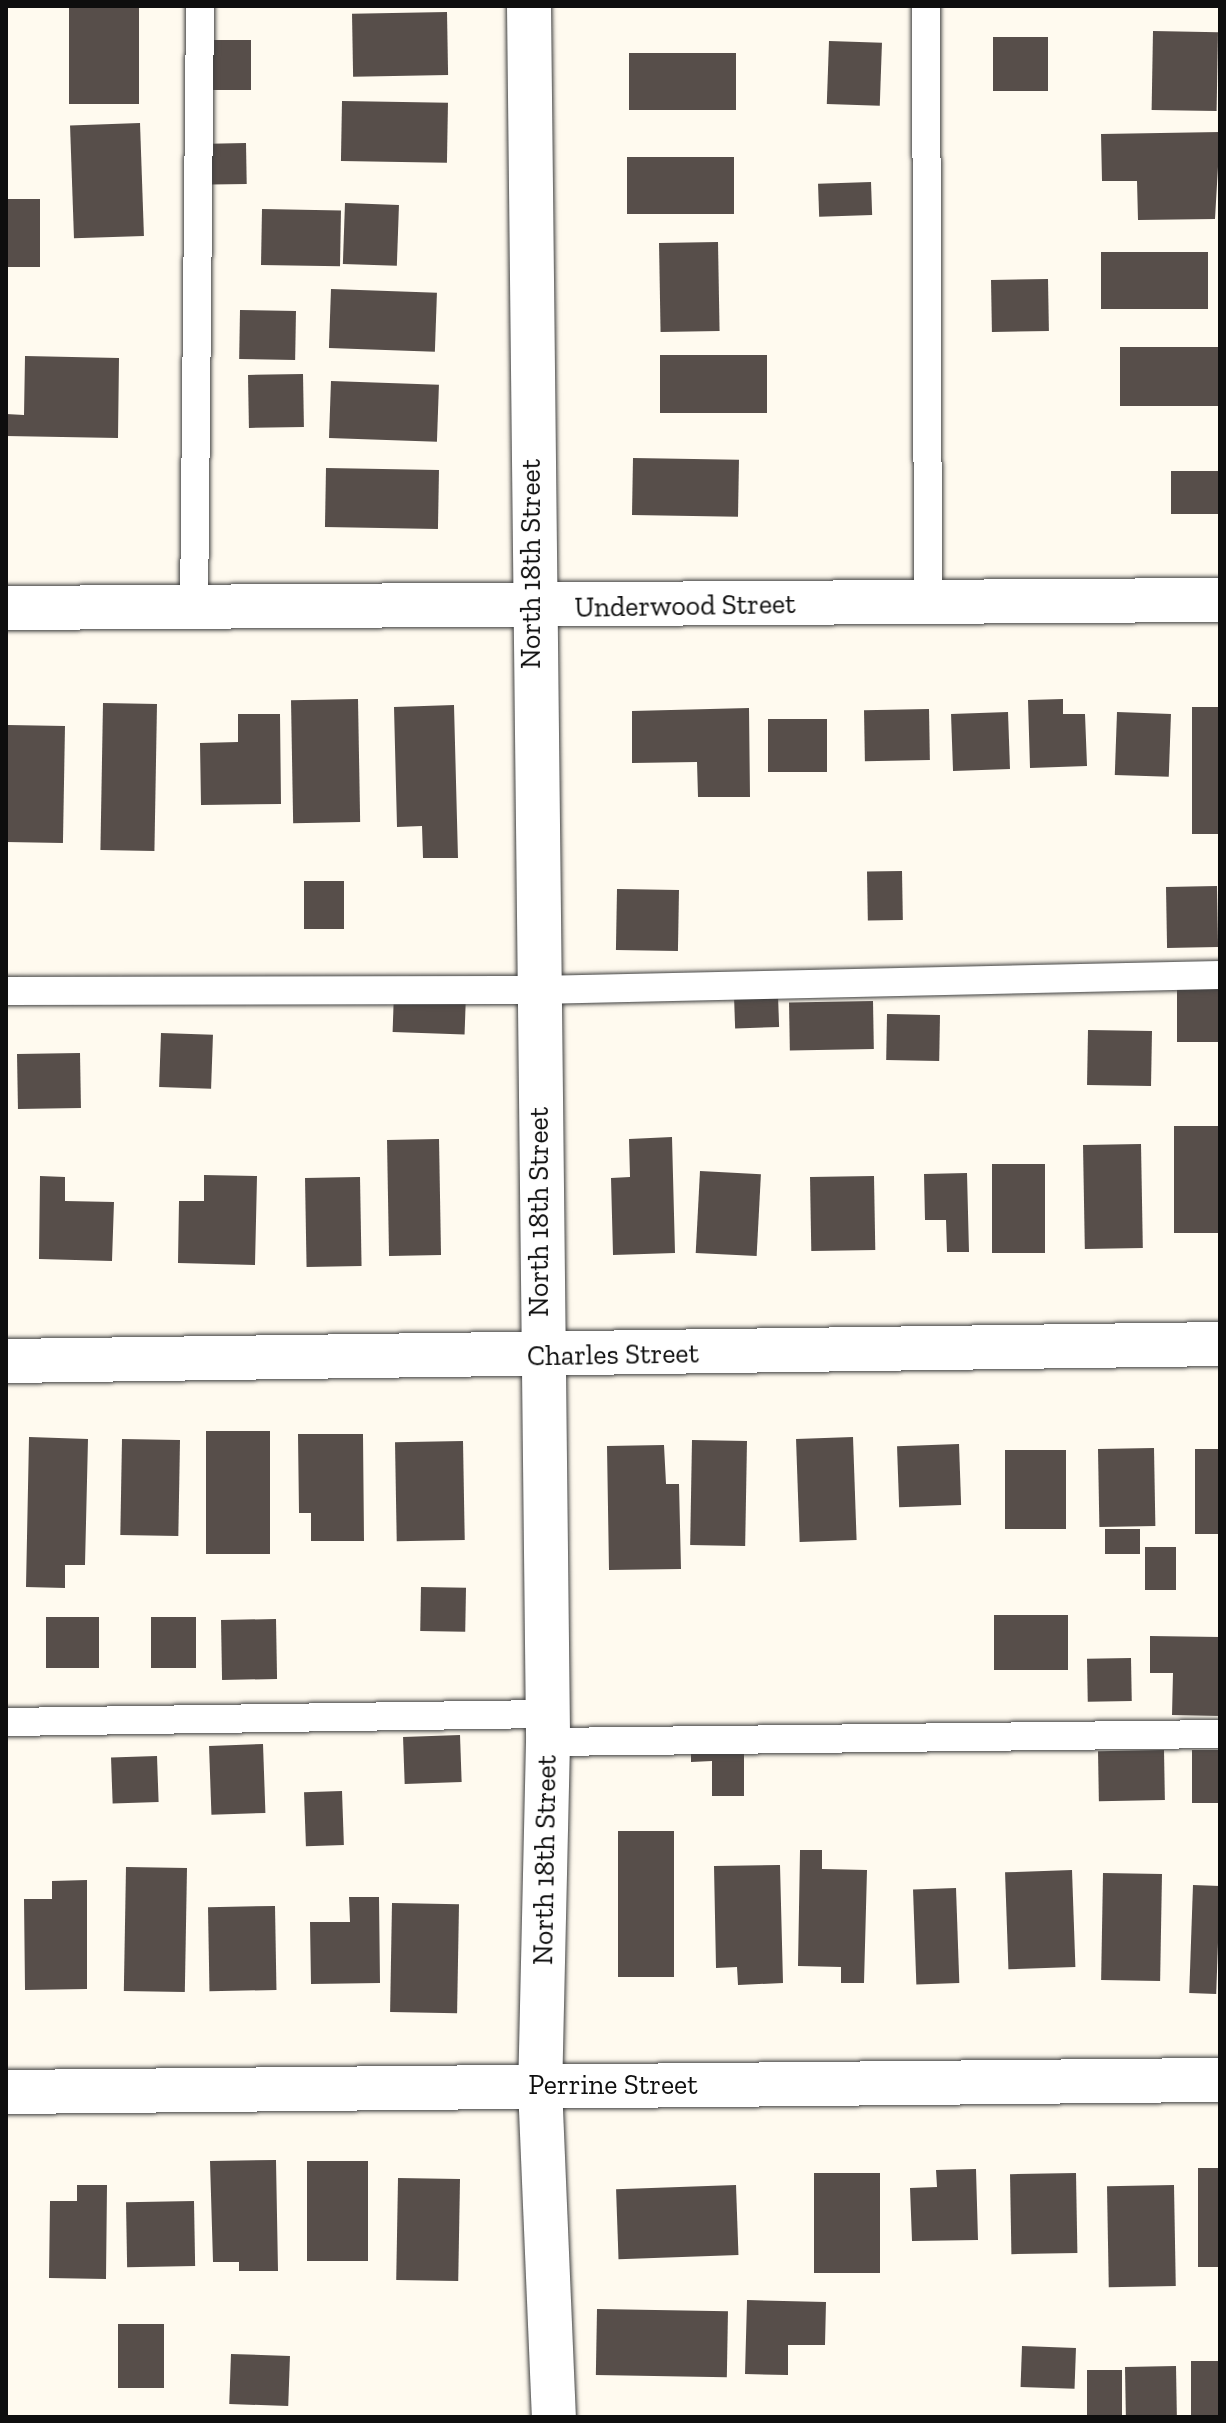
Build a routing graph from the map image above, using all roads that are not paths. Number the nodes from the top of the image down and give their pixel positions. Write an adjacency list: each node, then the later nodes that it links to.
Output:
1 (200, 6): 7 (lane)
2 (529, 6): 8 (street, North 18th Street)
3 (926, 6): 5 (lane)
4 (1220, 600): 5 (street, Underwood Street)
5 (928, 601): 8 (street, Underwood Street)
6 (6, 608): 7 (street, Underwood Street)
7 (194, 610): 8 (street, Underwood Street)
8 (531, 610): 10 (street, North 18th Street)
9 (1220, 975): 10 (lane)
10 (537, 990): 11 (lane); 13 (street, North 18th Street)
11 (6, 991)
12 (1220, 1344): 13 (street, Charles Street)
13 (540, 1356): 14 (street, Charles Street); 16 (street, North 18th Street)
14 (6, 1361)
15 (6, 1722): 16 (lane)
16 (548, 1728): 17 (lane); 19 (street, North 18th Street)
17 (1220, 1734)
18 (1220, 2080): 19 (street, Perrine Street)
19 (540, 2086): 20 (street, Perrine Street); 21 (street, North 18th Street)
20 (6, 2092)
21 (554, 2417)

